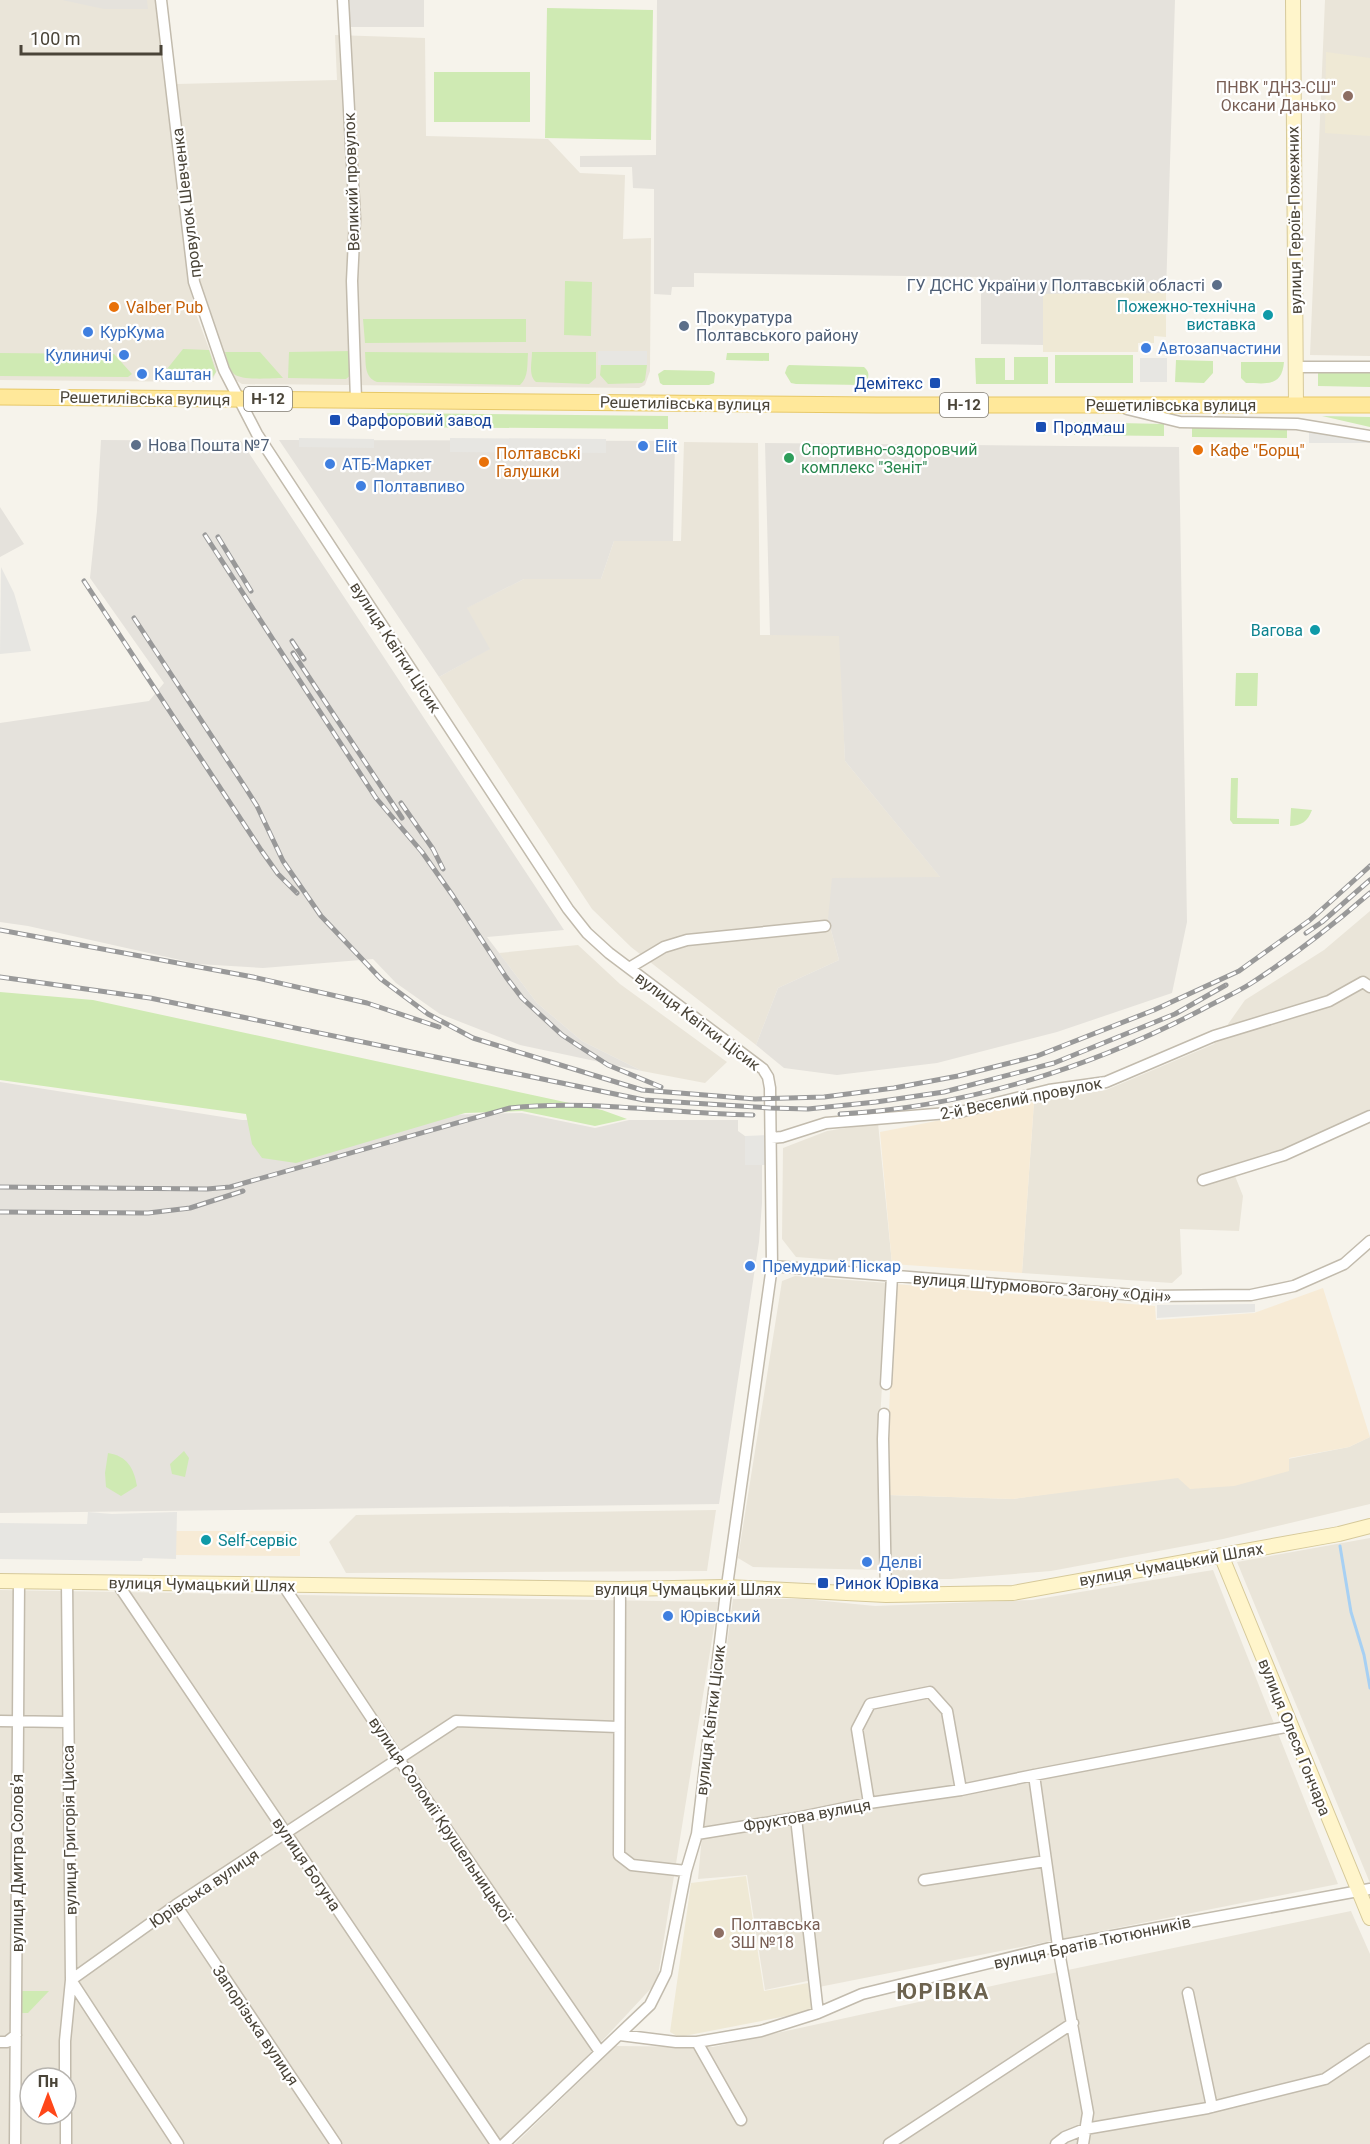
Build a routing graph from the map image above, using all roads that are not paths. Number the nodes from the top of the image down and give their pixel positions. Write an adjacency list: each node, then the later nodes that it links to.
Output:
1 (161, 0): 7 (street, провулок Шевченка)
2 (343, 0): 8 (street, Великий провулок)
3 (1293, 0): 4 (main road, вулиця Героїв-Пожежних)
4 (1296, 367): 5 (street); 10 (main road, вулиця Героїв-Пожежних)
5 (1370, 367)
6 (0, 397): 7 (main road, Решетилівська вулиця / Н-12)
7 (238, 399): 8 (main road, Решетилівська вулиця / Н-12); 15 (street, вулиця Квітки Цісик)
8 (356, 400): 9 (main road, Решетилівська вулиця / Н-12)
9 (1108, 405): 10 (main road, Решетилівська вулиця / Н-12); 12 (street)
10 (1296, 405): 11 (main road, Решетилівська вулиця); 12 (street)
11 (1370, 405)
12 (1297, 423): 13 (street)
13 (1370, 436)
14 (825, 926): 15 (street)
15 (629, 968): 18 (street, вулиця Квітки Цісик)
16 (1366, 985): 18 (street, 2-й Веселий провулок)
17 (1370, 1116): 19 (street)
18 (771, 1138): 21 (street, вулиця Квітки Цісик)
19 (1203, 1180)
20 (1370, 1241): 22 (street, вулиця Штурмового Загону «Одін»)
21 (772, 1266): 22 (street, вулиця Штурмового Загону «Одін»); 32 (street, вулиця Квітки Цісик)
22 (892, 1276): 23 (street)
23 (886, 1384)
24 (884, 1414): 34 (street)
25 (1370, 1526): 26 (main road, вулиця Чумацький Шлях)
26 (1221, 1555): 34 (main road, вулиця Чумацький Шлях); 38 (main road, вулиця Олеся Гончара)
27 (0, 1581): 28 (main road, вулиця Чумацький Шлях)
28 (19, 1581): 29 (main road, вулиця Чумацький Шлях); 36 (street, вулиця Дмитра Соловʼя)
29 (67, 1583): 30 (main road, вулиця Чумацький Шлях); 37 (street, вулиця Григорія Цисса)
30 (117, 1583): 31 (main road, вулиця Чумацький Шлях); 45 (street, вулиця Богуна)
31 (283, 1585): 33 (main road, вулиця Чумацький Шлях); 40 (street, вулиця Соломії Крушельницької)
32 (727, 1587): 33 (main road, вулиця Чумацький Шлях); 34 (main road, вулиця Чумацький Шлях); 46 (street, вулиця Квітки Цісик)
33 (620, 1589): 39 (street)
34 (886, 1595)
35 (0, 1721): 36 (street)
36 (18, 1721): 37 (street); 58 (street, вулиця Дмитра Соловʼя)
37 (67, 1722): 54 (street, вулиця Григорія Цисса)
38 (1291, 1726): 41 (street, Фруктова вулиця); 50 (main road, вулиця Олеся Гончара)
39 (618, 1727): 40 (street, Юрівська вулиця); 48 (street)
40 (398, 1758): 45 (street, Юрівська вулиця); 63 (street, вулиця Соломії Крушельницької)
41 (1034, 1774): 42 (street, Фруктова вулиця); 47 (street)
42 (961, 1790): 43 (street, Фруктова вулиця); 43 (street)
43 (869, 1803): 44 (street, Фруктова вулиця)
44 (796, 1818): 46 (street, Фруктова вулиця); 56 (street)
45 (286, 1833): 51 (street, Юрівська вулиця); 73 (street, вулиця Богуна)
46 (697, 1833): 48 (street)
47 (1046, 1861): 49 (street); 53 (street)
48 (687, 1872): 59 (street)
49 (924, 1880)
50 (1364, 1890): 52 (main road, вулиця Олеся Гончара); 53 (street, вулиця Братів Тютюнників)
51 (176, 1905): 54 (street, Юрівська вулиця); 72 (street, Запорізька вулиця)
52 (1370, 1918)
53 (1058, 1946): 56 (street, вулиця Братів Тютюнників); 57 (street)
54 (71, 1980): 64 (street, вулиця Григорія Цисса); 71 (street)
55 (1188, 1993): 65 (street)
56 (818, 2013): 61 (street, вулиця Братів Тютюнників)
57 (1072, 2023): 68 (street); 75 (street)
58 (16, 2035): 60 (street); 69 (street, вулиця Дмитра Соловʼя)
59 (620, 2035): 61 (street, вулиця Братів Тютюнників); 63 (street)
60 (0, 2042)
61 (697, 2042): 66 (street)
62 (1370, 2049): 65 (street)
63 (600, 2052): 74 (street)
64 (65, 2066)
65 (1212, 2107): 68 (street)
66 (741, 2120)
67 (66, 2126): 70 (street)
68 (1085, 2129): 76 (street); 77 (street)
69 (15, 2144)
70 (66, 2144)
71 (178, 2144)
72 (336, 2144)
73 (496, 2144)
74 (504, 2144)
75 (889, 2144)
76 (1056, 2144)
77 (1083, 2144)

